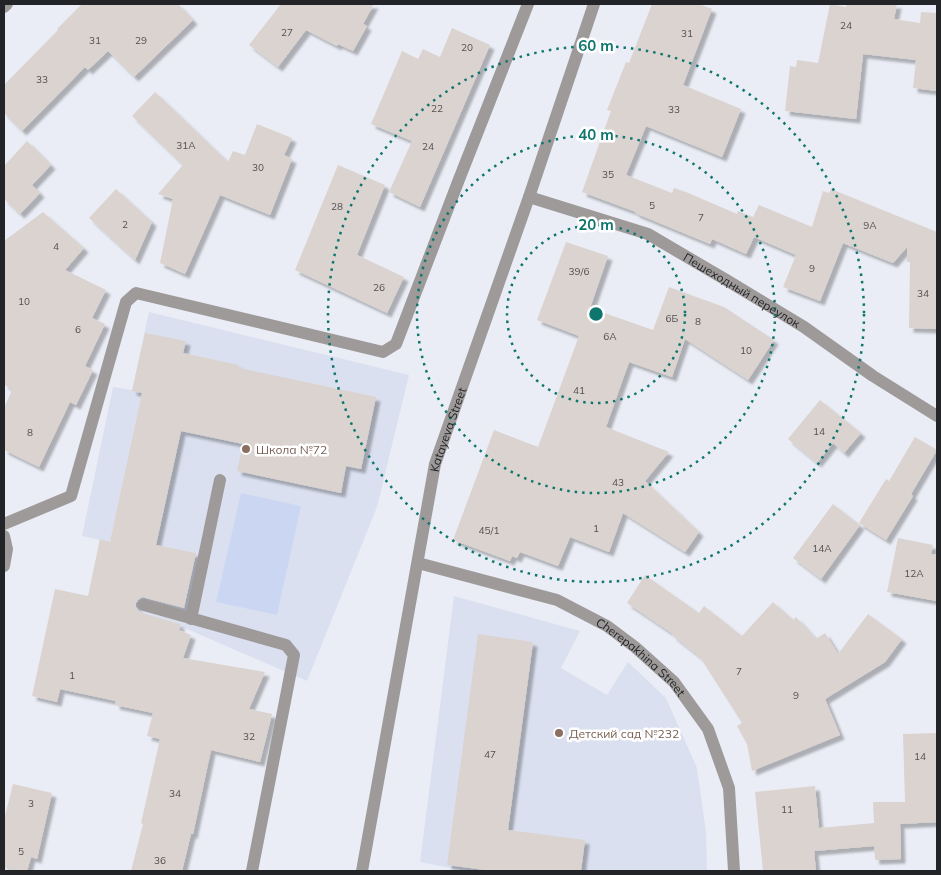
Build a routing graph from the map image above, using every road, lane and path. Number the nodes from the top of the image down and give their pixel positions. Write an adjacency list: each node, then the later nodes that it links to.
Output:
1 (7, 4): 4 (street)
2 (528, 4): 8 (street)
3 (594, 4): 5 (street, Katayeva Street)
4 (4, 7)
5 (529, 197): 6 (street, Пешеходный переулок); 10 (street, Katayeva Street)
6 (937, 416)
7 (220, 480): 13 (street)
8 (4, 524)
9 (4, 536): 11 (street)
10 (418, 563): 15 (street, Katayeva Street); 16 (street, Cherepakhina Street)
11 (4, 566)
12 (144, 605): 13 (street)
13 (191, 619): 14 (street)
14 (252, 871)
15 (362, 871)
16 (734, 871)

